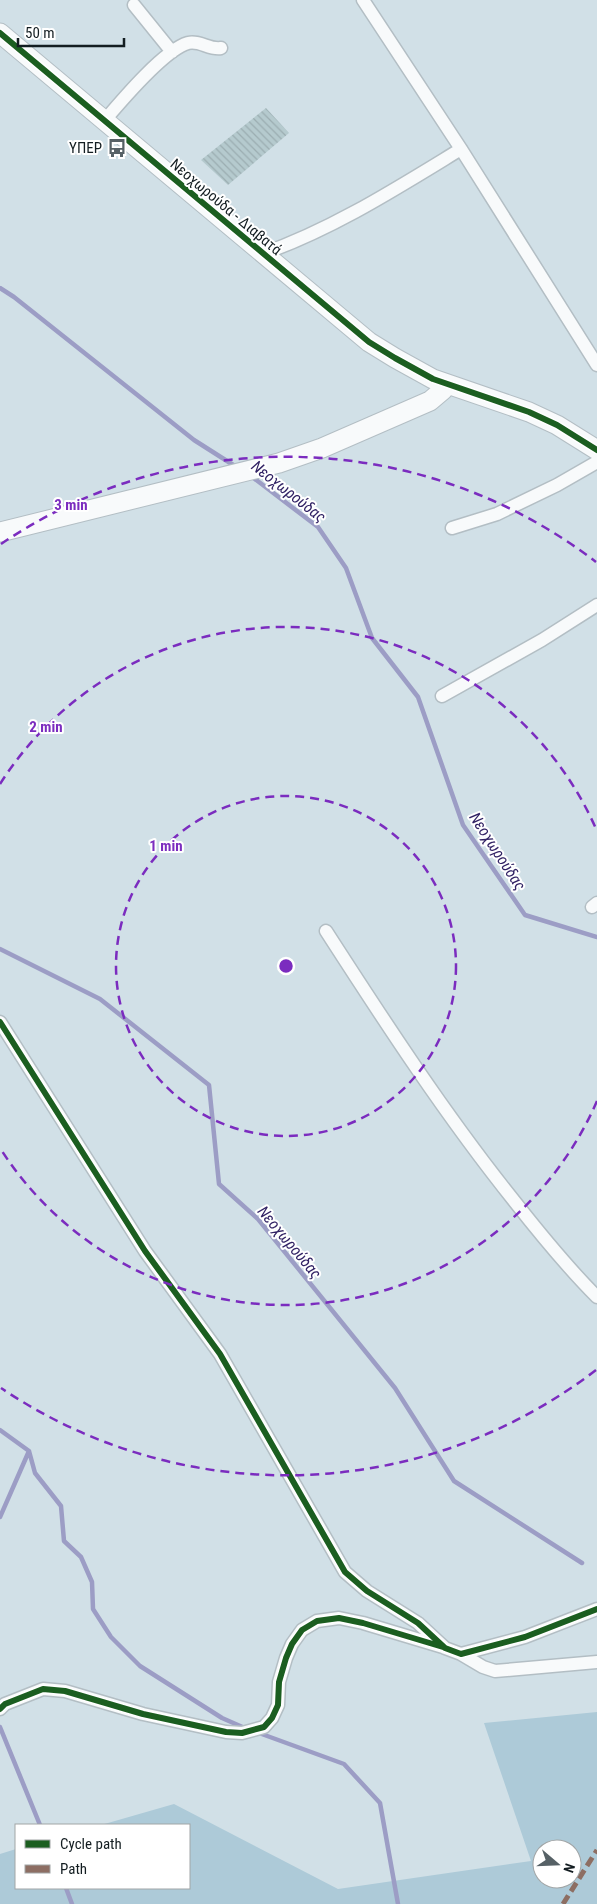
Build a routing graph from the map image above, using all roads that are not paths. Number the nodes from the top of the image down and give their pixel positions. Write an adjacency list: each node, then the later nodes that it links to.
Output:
1 (363, 0): 7 (street)
2 (134, 5): 5 (street)
3 (0, 33): 6 (street, Νεοχωρούδα - Διαβατά)
4 (221, 48): 5 (street)
5 (172, 52): 6 (street)
6 (105, 120): 8 (street, Νεοχωρούδα - Διαβατά)
7 (461, 149): 8 (street); 9 (street)
8 (262, 254): 10 (street, Νεοχωρούδα - Διαβατά)
9 (597, 365)
10 (447, 384): 11 (street, Νεοχωρούδα - Διαβατά); 14 (street)
11 (597, 450)
12 (597, 462): 13 (street)
13 (452, 528)
14 (0, 532)
15 (597, 605): 16 (street)
16 (442, 696)
17 (326, 931): 19 (street)
18 (0, 1022): 21 (street)
19 (597, 1297)
20 (597, 1609): 22 (street)
21 (445, 1648): 22 (street); 24 (street)
22 (461, 1654): 23 (street)
23 (597, 1662)
24 (0, 1709)

